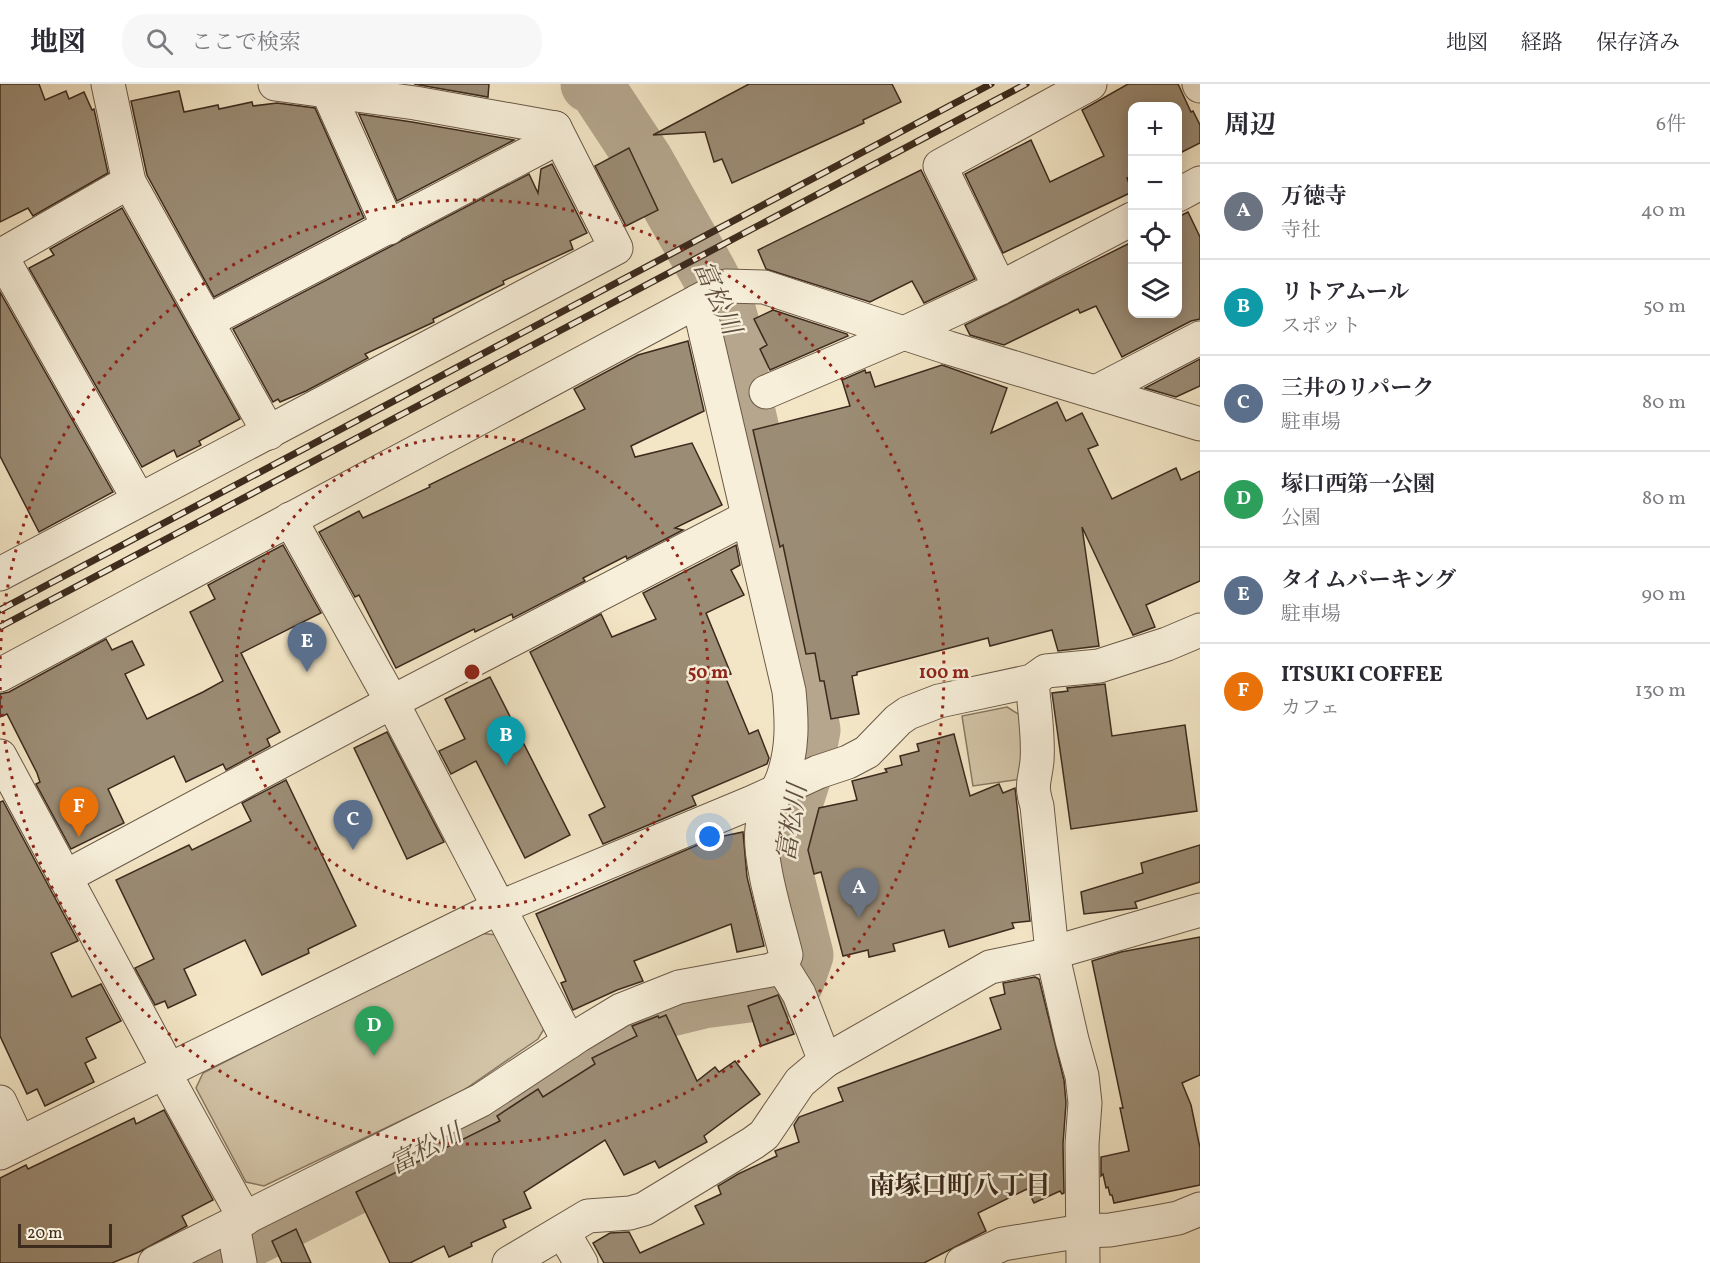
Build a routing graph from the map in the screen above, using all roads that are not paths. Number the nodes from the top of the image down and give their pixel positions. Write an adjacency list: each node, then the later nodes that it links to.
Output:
1 (108, 84): 6 (street)
2 (275, 84): 4 (street)
3 (1090, 84): 12 (street)
4 (328, 92): 5 (street); 10 (street)
5 (555, 128): 10 (street); 20 (street)
6 (129, 182): 11 (street); 14 (street)
7 (1200, 183): 8 (street)
8 (1182, 193)
9 (1128, 221): 12 (street)
10 (389, 228): 14 (street)
11 (1, 256): 21 (street)
12 (999, 288): 15 (street)
13 (711, 294): 15 (street); 22 (street); 23 (street)
14 (208, 321): 20 (street)
15 (904, 333): 17 (street); 18 (street)
16 (1200, 338): 18 (street)
17 (766, 392)
18 (1096, 392): 19 (street)
19 (1200, 424)
20 (269, 433): 21 (street)
21 (139, 500): 24 (street)
22 (748, 517): 28 (street); 30 (street)
23 (290, 519): 26 (street); 28 (street)
24 (3, 564)
25 (1200, 630): 27 (street)
26 (0, 675)
27 (1032, 681): 30 (street); 34 (street)
28 (392, 702): 31 (street); 32 (street)
29 (0, 756): 31 (street)
30 (796, 782): 32 (street); 35 (street)
31 (65, 877): 38 (street)
32 (498, 908): 36 (street); 38 (street)
33 (1200, 910): 34 (street)
34 (1052, 952): 37 (street); 42 (street)
35 (788, 977): 36 (street); 37 (street)
36 (569, 1042): 44 (street)
37 (825, 1061): 43 (street)
38 (167, 1071): 40 (street); 44 (street)
39 (0, 1102): 40 (street)
40 (10, 1148)
41 (1200, 1209): 42 (street)
42 (1082, 1231): 48 (street); 49 (street)
43 (563, 1232): 46 (street); 47 (street)
44 (238, 1238): 45 (street)
45 (155, 1263)
46 (509, 1263)
47 (581, 1263)
48 (962, 1263)
49 (1083, 1263)

